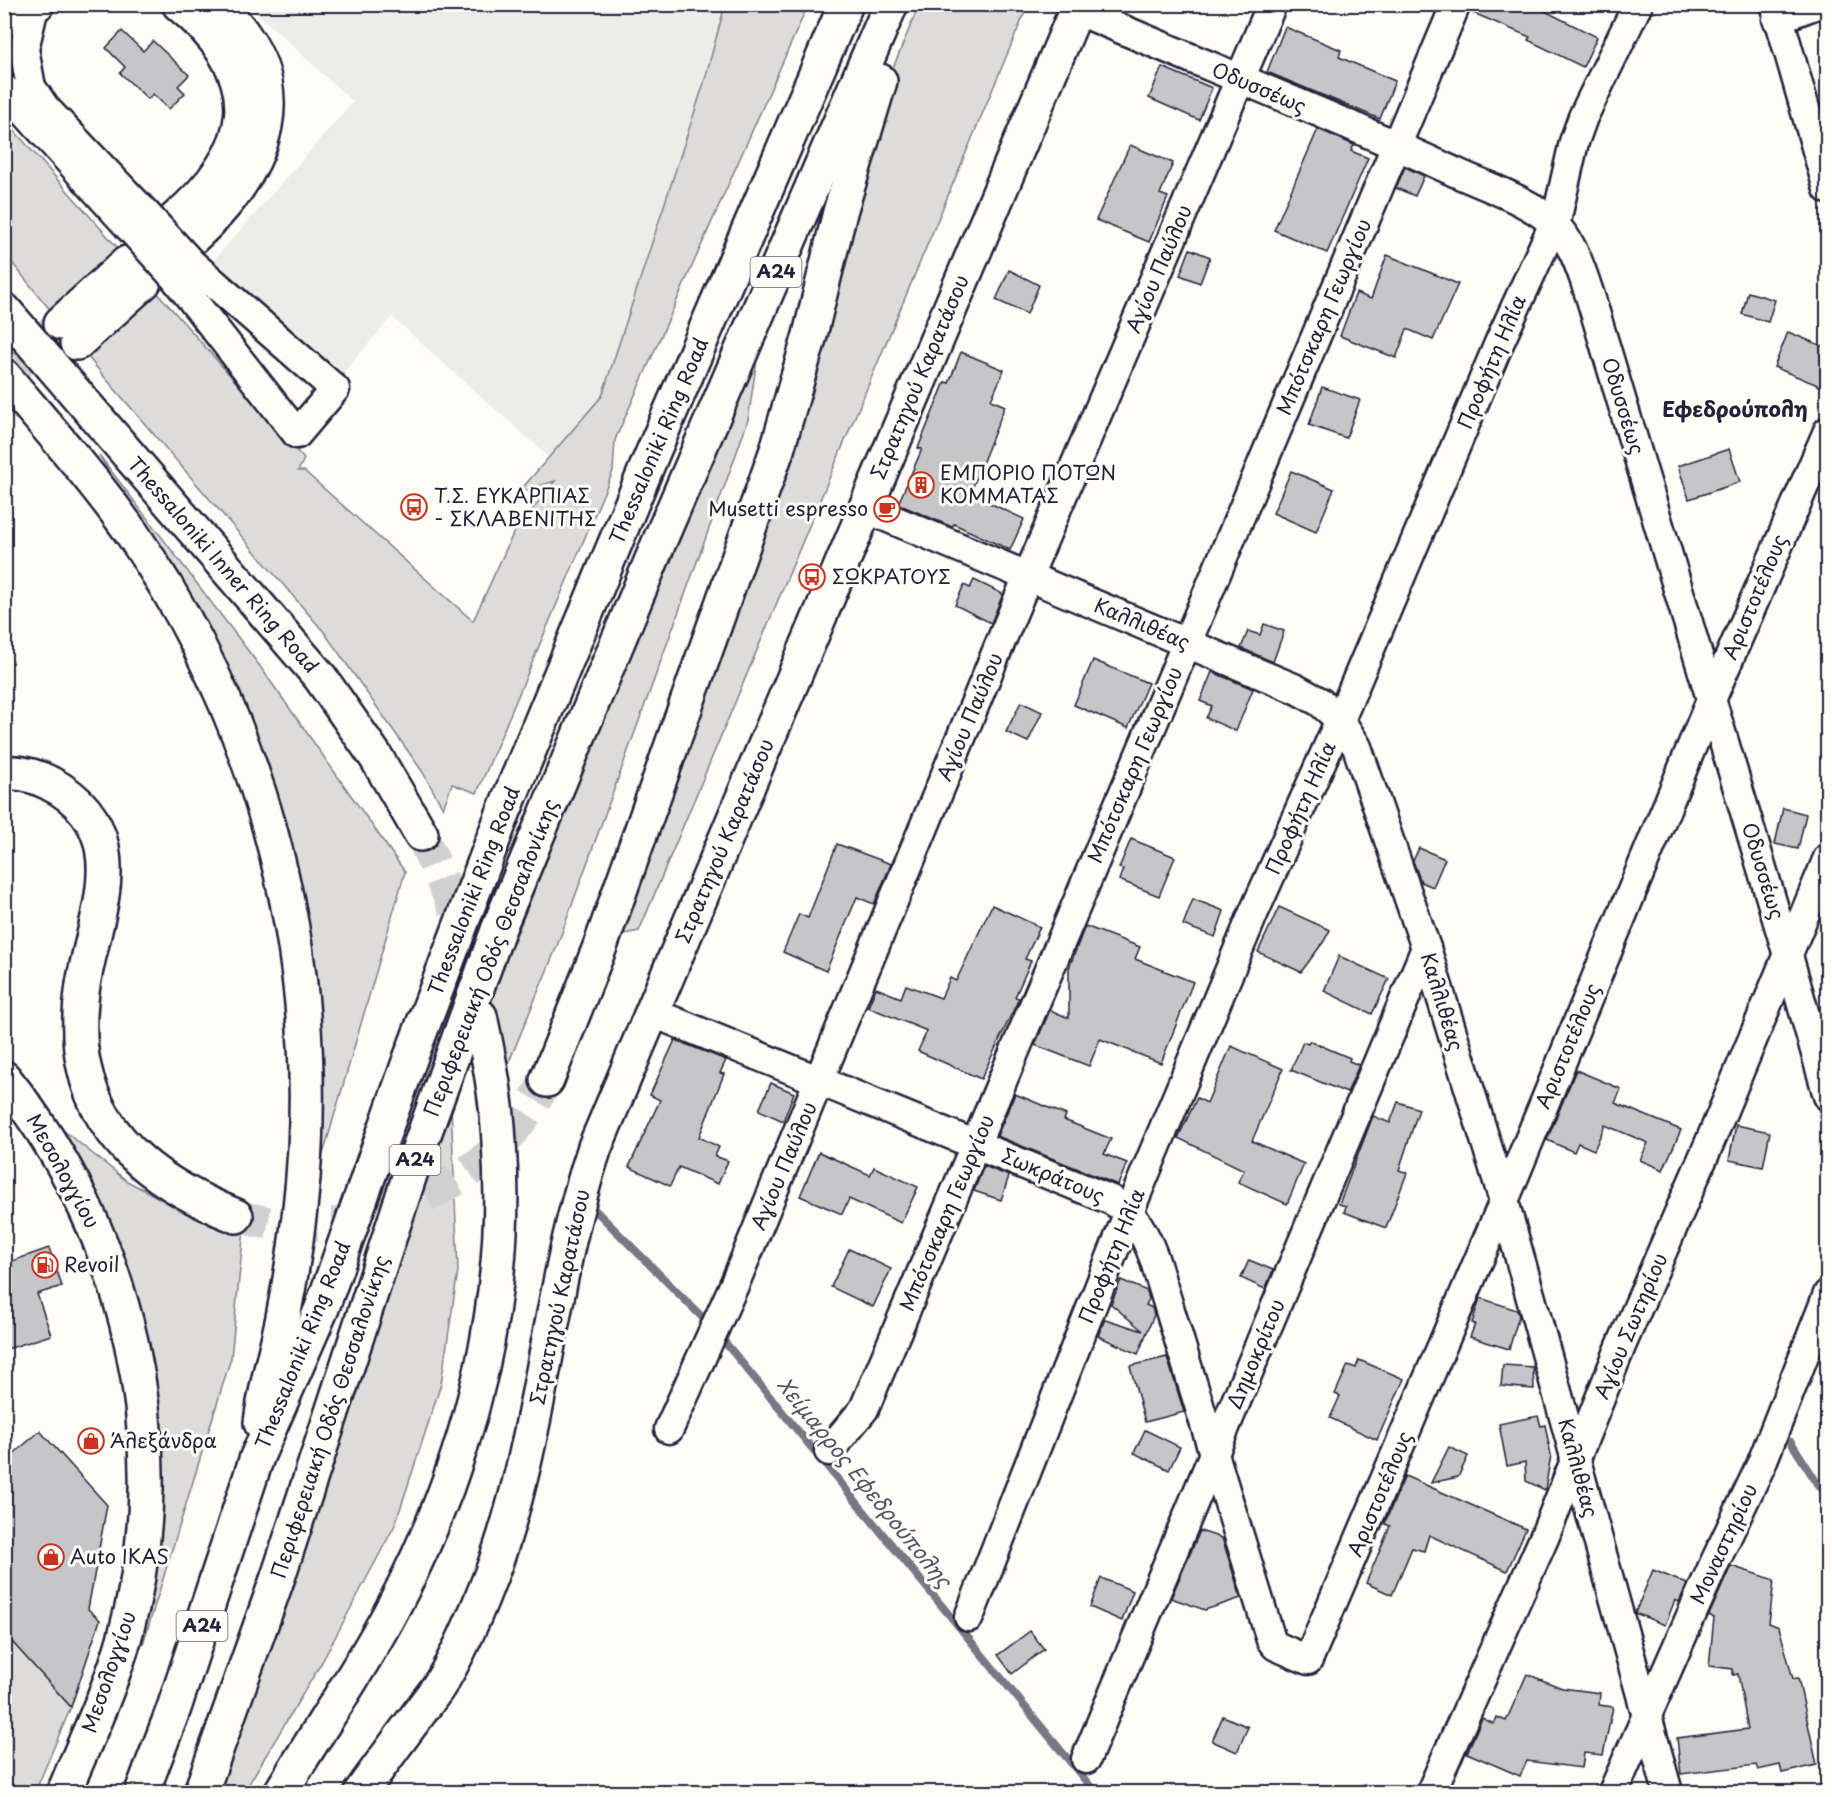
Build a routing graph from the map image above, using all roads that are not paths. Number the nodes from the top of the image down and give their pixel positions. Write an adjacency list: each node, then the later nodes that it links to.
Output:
1 (179, 4): 19 (main road)
2 (216, 4): 19 (main road)
3 (846, 4): 50 (main road, Thessaloniki Ring Road / Α24)
4 (891, 4): 59 (main road, Περιφερειακή Οδός Θεσσαλονίκης / Α24)
5 (906, 4): 40 (main road)
6 (1272, 4): 14 (street, Αγίου Παύλου)
7 (1456, 4): 16 (street, Μπότσκαρη Γεωργίου)
8 (1638, 4): 18 (street, Προφήτη Ηλία)
9 (1817, 4): 12 (street)
10 (36, 6): 13 (main road); 19 (street)
11 (1078, 7): 14 (street, Οδυσσέως); 26 (main road, Στρατηγού Καρατάσου)
12 (1776, 12): 17 (street)
13 (4, 19)
14 (1240, 80): 16 (street, Οδυσσέως); 27 (street, Αγίου Παύλου)
15 (4, 89): 19 (street)
16 (1396, 145): 18 (street, Οδυσσέως); 28 (street, Μπότσκαρη Γεωργίου)
17 (1827, 189)
18 (1554, 224): 29 (street, Οδυσσέως); 30 (street, Προφήτη Ηλία)
19 (160, 249): 19 (street); 21 (main road)
20 (4, 310): 32 (main road, Thessaloniki Inner Ring Road)
21 (69, 333)
22 (4, 375): 25 (main road)
23 (4, 400): 25 (main road)
24 (1827, 432): 29 (street, Αριστοτέλους)
25 (103, 494): 50 (main road)
26 (865, 508): 27 (street, Καλλιθέας); 36 (main road, Στρατηγού Καρατάσου)
27 (1028, 576): 28 (street, Καλλιθέας); 39 (street, Αγίου Παύλου)
28 (1186, 643): 30 (street, Καλλιθέας); 42 (street, Μπότσκαρη Γεωργίου)
29 (1711, 700): 35 (street, Οδυσσέως); 43 (street, Αριστοτέλους)
30 (1340, 720): 34 (street, Καλλιθέας); 44 (street, Προφήτη Ηλία)
31 (4, 773): 45 (main road)
32 (421, 834)
33 (1827, 858): 35 (street, Αγίου Σωτηρίου)
34 (1426, 948): 43 (street, Καλλιθέας); 49 (street, Δημοκρίτου)
35 (1787, 952): 41 (street, Οδυσσέως); 51 (street, Αγίου Σωτηρίου)
36 (651, 1012): 39 (street, Σωκράτους); 54 (main road, Στρατηγού Καρατάσου)
37 (480, 1016): 60 (main road)
38 (4, 1078): 57 (main road, Μεσολογγίου)
39 (821, 1079): 42 (street, Σωκράτους); 47 (street, Αγίου Παύλου)
40 (546, 1080)
41 (1827, 1096)
42 (976, 1143): 44 (street, Σωκράτους); 48 (street, Μπότσκαρη Γεωργίου)
43 (1504, 1200): 51 (street, Καλλιθέας); 53 (street, Αριστοτέλους)
44 (1129, 1212): 49 (street, Σωκράτους); 52 (street, Προφήτη Ηλία)
45 (236, 1216)
46 (1827, 1294): 55 (street, Μοναστηρίου)
47 (669, 1429)
48 (829, 1450)
49 (1213, 1453): 53 (street, Σωκράτους); 56 (street, Δημοκρίτου)
50 (258, 1457): 58 (main road, Thessaloniki Ring Road / Α24)
51 (1575, 1459): 55 (street, Καλλιθέας); 63 (street, Αγίου Σωτηρίου)
52 (969, 1617)
53 (1308, 1660)
54 (432, 1697): 61 (main road); 62 (main road)
55 (1645, 1719): 64 (street, Μοναστηρίου); 65 (street, Καλλιθέας)
56 (1086, 1759)
57 (64, 1792)
58 (142, 1792)
59 (201, 1792)
60 (281, 1792)
61 (361, 1792)
62 (385, 1792)
63 (1431, 1792)
64 (1613, 1792)
65 (1668, 1792)

